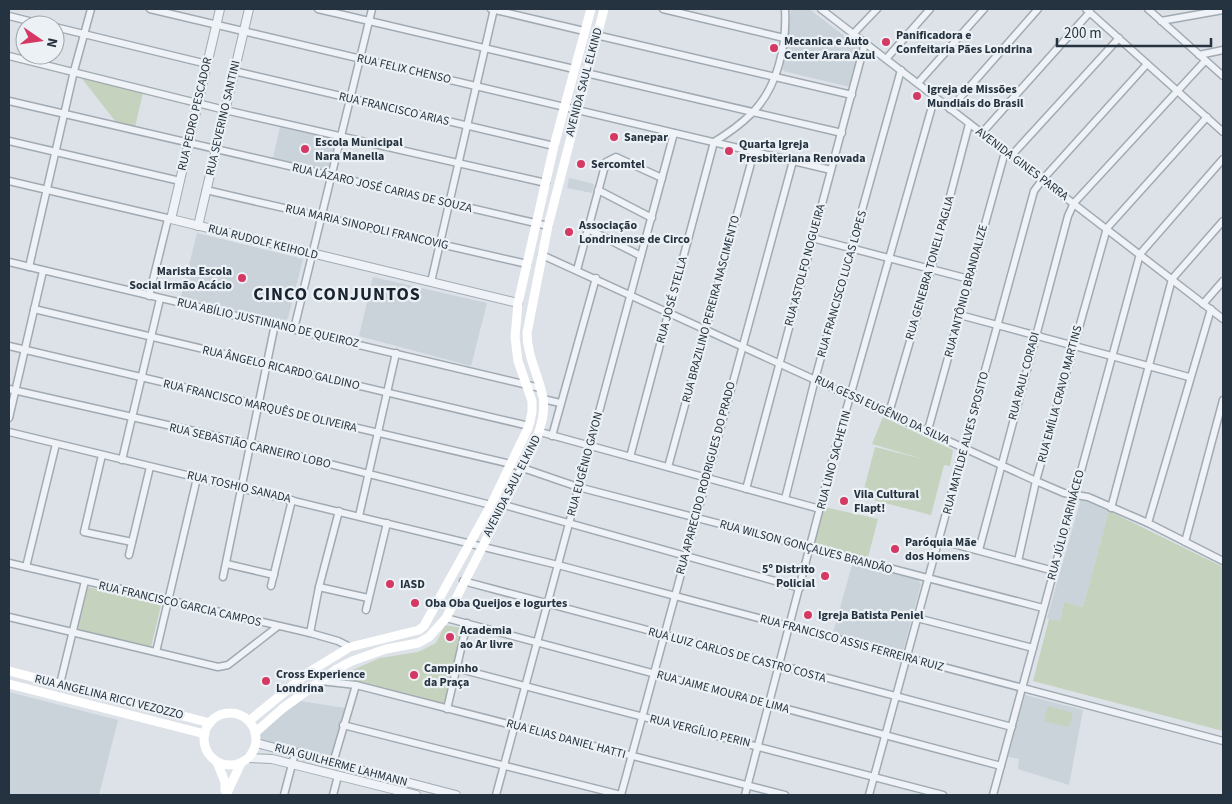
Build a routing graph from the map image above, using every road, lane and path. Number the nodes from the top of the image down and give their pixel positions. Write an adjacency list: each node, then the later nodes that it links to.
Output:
1 (91, 9): 26 (street)
2 (150, 9): 22 (street, RUA FELIX CHENSO)
3 (220, 9): 22 (street, RUA PEDRO PESCADOR)
4 (249, 9): 24 (street, RUA SEVERINO SANTINI)
5 (318, 9): 20 (street)
6 (372, 9): 20 (street)
7 (492, 9): 25 (street); 32 (street)
8 (592, 9): 25 (main road, AVENIDA SAUL ELKIND)
9 (604, 9): 28 (main road, AVENIDA SAUL ELKIND)
10 (663, 9): 29 (street)
11 (785, 9): 29 (street)
12 (822, 9): 27 (street, AVENIDA GINES PARRA)
13 (877, 9): 27 (street)
14 (930, 9): 36 (street)
15 (984, 9): 48 (street)
16 (1038, 9): 57 (street)
17 (1148, 9): 21 (street)
18 (1223, 10): 21 (street)
19 (1088, 11): 30 (street); 68 (street)
20 (369, 21): 32 (street); 37 (street)
21 (1161, 21): 34 (street)
22 (216, 25): 24 (street, RUA FELIX CHENSO); 39 (street, RUA PEDRO PESCADOR)
23 (65, 29): 26 (street)
24 (244, 31): 37 (street, RUA FELIX CHENSO); 43 (street, RUA SEVERINO SANTINI)
25 (584, 31): 41 (main road, AVENIDA SAUL ELKIND)
26 (84, 34): 39 (street); 44 (street)
27 (854, 34): 31 (street, AVENIDA GINES PARRA)
28 (596, 36): 45 (main road, AVENIDA SAUL ELKIND); 46 (street)
29 (784, 38): 46 (street)
30 (1119, 38): 40 (street); 78 (street)
31 (865, 43): 36 (street, AVENIDA GINES PARRA); 51 (street, RUA ASTOLFO NOGUEIRA)
32 (485, 48): 41 (street); 49 (street)
33 (1223, 50): 34 (street)
34 (1199, 55): 38 (street)
35 (9, 56): 44 (street)
36 (886, 58): 42 (street, AVENIDA GINES PARRA)
37 (360, 59): 49 (street, RUA FELIX CHENSO); 53 (street)
38 (1206, 60): 47 (street); 50 (street)
39 (207, 64): 55 (street, RUA PEDRO PESCADOR)
40 (1147, 64): 50 (street); 85 (street, RUA MATILDE ALVES SPOSITO)
41 (574, 69): 56 (main road, AVENIDA SAUL ELKIND)
42 (901, 70): 48 (street, AVENIDA GINES PARRA); 105 (street, RUA FRANCISCO LUCAS LOPES)
43 (234, 71): 53 (street, RUA FRANCISCO ARIAS); 58 (street, RUA SEVERINO SANTINI)
44 (74, 72): 55 (street); 61 (street)
45 (586, 73): 59 (main road, AVENIDA SAUL ELKIND); 60 (street)
46 (774, 76): 51 (street); 60 (street)
47 (1223, 76)
48 (918, 83): 52 (street, AVENIDA GINES PARRA)
49 (476, 87): 56 (street, RUA FELIX CHENSO); 64 (street)
50 (1177, 90): 62 (street); 92 (street)
51 (852, 95): 67 (street, RUA ASTOLFO NOGUEIRA)
52 (935, 96): 57 (street, AVENIDA GINES PARRA); 110 (street, RUA LINO SACHETIN)
53 (350, 98): 64 (street, RUA FRANCISCO ARIAS); 69 (street)
54 (9, 101): 61 (street)
55 (198, 103): 58 (street); 72 (street, RUA PEDRO PESCADOR)
56 (564, 107): 59 (street, RUA FELIX CHENSO); 73 (main road, AVENIDA SAUL ELKIND)
57 (950, 109): 63 (street, AVENIDA GINES PARRA)
58 (225, 110): 69 (street); 74 (street, RUA SEVERINO SANTINI)
59 (576, 110): 66 (street, RUA FELIX CHENSO); 100 (main road, AVENIDA SAUL ELKIND)
60 (752, 113): 67 (street); 71 (street)
61 (64, 114): 72 (street); 75 (street)
62 (1207, 117): 65 (street); 101 (street)
63 (969, 124): 68 (street, AVENIDA GINES PARRA); 114 (street, RUA GENEBRA TONELI PAGLIA)
64 (467, 126): 73 (street, RUA FRANCISCO ARIAS); 81 (street)
65 (1223, 132)
66 (674, 133): 71 (street, RUA FELIX CHENSO); 84 (street, RUA EUGÊNIO GAYON)
67 (842, 133): 82 (street, RUA ASTOLFO NOGUEIRA)
68 (981, 134): 77 (street, AVENIDA GINES PARRA)
69 (340, 136): 81 (street); 83 (street)
70 (9, 140): 75 (street)
71 (714, 142): 76 (street, RUA FELIX CHENSO); 129 (street, RUA JOSÉ STELLA)
72 (189, 143): 74 (street, RUA LÁZARO JOSÉ CARIAS DE SOUZA); 87 (street, RUA PEDRO PESCADOR)
73 (554, 146): 88 (main road, AVENIDA SAUL ELKIND)
74 (216, 149): 83 (street, RUA LÁZARO JOSÉ CARIAS DE SOUZA); 90 (street, RUA SEVERINO SANTINI)
75 (55, 152): 87 (street); 89 (street)
76 (754, 152): 80 (street, RUA FELIX CHENSO); 135 (street, RUA BRAZILINO PEREIRA NASCIMENTO)
77 (1005, 152): 78 (street, AVENIDA GINES PARRA); 118 (street, RUA ANTÔNIO BRANDALIZE)
78 (1011, 156): 85 (street, AVENIDA GINES PARRA)
79 (1223, 159): 107 (street)
80 (792, 161): 82 (street, RUA FELIX CHENSO); 138 (street, RUA APARECIDO RODRIGUES DO PRADO)
81 (460, 164): 88 (street); 93 (street)
82 (831, 170): 103 (street, RUA ASTOLFO NOGUEIRA)
83 (331, 176): 93 (street, RUA LÁZARO JOSÉ CARIAS DE SOUZA); 94 (street)
84 (662, 178): 91 (street); 95 (street, RUA EUGÊNIO GAYON)
85 (1042, 179): 92 (street, AVENIDA GINES PARRA); 133 (street, RUA MATILDE ALVES SPOSITO)
86 (9, 181): 89 (street, RUA RUDOLF KEIHOLD)
87 (180, 181): 96 (street, RUA PEDRO PESCADOR)
88 (546, 183): 98 (main road, AVENIDA SAUL ELKIND)
89 (47, 190): 96 (street, RUA RUDOLF KEIHOLD); 113 (street)
90 (206, 190): 94 (street, RUA MARIA SINOPOLI FRANCOVIG); 99 (street, RUA SEVERINO SANTINI)
91 (598, 190): 95 (street); 102 (street)
92 (1074, 203): 101 (street, AVENIDA GINES PARRA); 136 (street, RUA RAUL CORADI)
93 (450, 205): 98 (street, RUA LÁZARO JOSÉ CARIAS DE SOUZA); 104 (street)
94 (321, 217): 104 (street, RUA MARIA SINOPOLI FRANCOVIG); 106 (street)
95 (652, 218): 109 (street, RUA EUGÊNIO GAYON)
96 (169, 219): 99 (street, RUA RUDOLF KEIHOLD); 122 (street)
97 (1223, 221): 119 (street)
98 (537, 224): 100 (street, RUA LÁZARO JOSÉ CARIAS DE SOUZA); 112 (main road, AVENIDA SAUL ELKIND)
99 (198, 226): 106 (street, RUA RUDOLF KEIHOLD)
100 (548, 226): 108 (main road, AVENIDA SAUL ELKIND)
101 (1107, 228): 107 (street, AVENIDA GINES PARRA); 140 (street, RUA EMÍLIA CRAVO MARTINS)
102 (588, 229): 109 (street); 115 (street)
103 (812, 238): 105 (street); 144 (street, RUA ASTOLFO NOGUEIRA)
104 (440, 244): 112 (street, RUA MARIA SINOPOLI FRANCOVIG); 121 (street)
105 (852, 248): 110 (street); 149 (street, RUA FRANCISCO LUCAS LOPES)
106 (312, 254): 121 (street, RUA RUDOLF KEIHOLD); 134 (street)
107 (1140, 254): 119 (street, AVENIDA GINES PARRA); 143 (street, RUA JÚLIO FARINÁCEO)
108 (542, 255): 115 (street, RUA GESSI EUGÊNIO DA SILVA); 151 (main road, AVENIDA SAUL ELKIND)
109 (642, 256): 123 (street, RUA EUGÊNIO GAYON)
110 (891, 258): 114 (street); 154 (street, RUA LINO SACHETIN)
111 (9, 262): 113 (street, RUA ABÍLIO JUSTINIANO DE QUEIROZ)
112 (527, 264): 125 (main road, AVENIDA SAUL ELKIND)
113 (29, 267): 116 (street, RUA ABÍLIO JUSTINIANO DE QUEIROZ)
114 (931, 269): 118 (street); 159 (street, RUA GENEBRA TONELI PAGLIA)
115 (577, 270): 117 (street, RUA GESSI EUGÊNIO DA SILVA)
116 (43, 271): 122 (street, RUA ABÍLIO JUSTINIANO DE QUEIROZ); 127 (street)
117 (596, 278): 123 (street, RUA GESSI EUGÊNIO DA SILVA); 157 (street)
118 (969, 279): 130 (street, RUA ANTÔNIO BRANDALIZE)
119 (1172, 279): 126 (street, AVENIDA GINES PARRA); 146 (street)
120 (1223, 281): 126 (street)
121 (431, 282): 125 (street, RUA RUDOLF KEIHOLD)
122 (149, 296): 124 (street, RUA ABÍLIO JUSTINIANO DE QUEIROZ)
123 (631, 296): 129 (street, RUA GESSI EUGÊNIO DA SILVA); 170 (street, RUA EUGÊNIO GAYON)
124 (160, 299): 132 (street, RUA ABÍLIO JUSTINIANO DE QUEIROZ); 137 (street)
125 (518, 303): 150 (main road, AVENIDA SAUL ELKIND)
126 (1203, 304): 128 (street, AVENIDA GINES PARRA)
127 (34, 309): 137 (street, RUA ÂNGELO RICARDO GALDINO); 141 (street)
128 (1211, 309): 131 (street, AVENIDA GINES PARRA); 147 (street)
129 (669, 312): 135 (street, RUA GESSI EUGÊNIO DA SILVA); 173 (street, RUA JOSÉ STELLA)
130 (960, 315): 133 (street); 163 (street, RUA ANTÔNIO BRANDALIZE)
131 (1223, 319)
132 (275, 324): 134 (street, RUA ABÍLIO JUSTINIANO DE QUEIROZ); 145 (street)
133 (998, 324): 136 (street); 171 (street, RUA MATILDE ALVES SPOSITO)
134 (294, 329): 142 (street, RUA ABÍLIO JUSTINIANO DE QUEIROZ)
135 (705, 329): 138 (street, RUA GESSI EUGÊNIO DA SILVA); 178 (street, RUA BRAZILINO PEREIRA NASCIMENTO)
136 (1035, 334): 140 (street); 176 (street, RUA RAUL CORADI)
137 (150, 337): 145 (street, RUA ÂNGELO RICARDO GALDINO); 148 (street)
138 (741, 345): 144 (street, RUA GESSI EUGÊNIO DA SILVA); 182 (street, RUA APARECIDO RODRIGUES DO PRADO)
139 (9, 346): 141 (street, RUA FRANCISCO MARQUÊS DE OLIVEIRA)
140 (1073, 346): 143 (street); 183 (street, RUA EMÍLIA CRAVO MARTINS)
141 (24, 350): 148 (street, RUA FRANCISCO MARQUÊS DE OLIVEIRA); 152 (street)
142 (396, 353): 150 (street, RUA ABÍLIO JUSTINIANO DE QUEIROZ); 153 (street)
143 (1112, 356): 146 (street); 187 (street, RUA JÚLIO FARINÁCEO)
144 (778, 362): 149 (street, RUA GESSI EUGÊNIO DA SILVA); 186 (street, RUA ASTOLFO NOGUEIRA)
145 (268, 364): 153 (street, RUA ÂNGELO RICARDO GALDINO); 158 (street)
146 (1150, 367): 147 (street); 192 (street)
147 (1189, 377): 199 (street)
148 (142, 378): 158 (street, RUA FRANCISCO MARQUÊS DE OLIVEIRA); 161 (street)
149 (815, 379): 154 (street, RUA GESSI EUGÊNIO DA SILVA); 188 (street, RUA FRANCISCO LUCAS LOPES)
150 (527, 384): 151 (street, RUA ABÍLIO JUSTINIANO DE QUEIROZ); 162 (main road, AVENIDA SAUL ELKIND)
151 (540, 388): 155 (main road, AVENIDA SAUL ELKIND)
152 (12, 389): 160 (street); 161 (street, RUA SEBASTIÃO CARNEIRO LOBO)
153 (386, 392): 162 (street, RUA ÂNGELO RICARDO GALDINO); 166 (street)
154 (851, 396): 159 (street, RUA GESSI EUGÊNIO DA SILVA); 193 (street, RUA LINO SACHETIN)
155 (543, 399): 157 (street); 165 (main road, AVENIDA SAUL ELKIND)
156 (1223, 400): 202 (street)
157 (560, 403): 167 (street)
158 (259, 405): 166 (street, RUA FRANCISCO MARQUÊS DE OLIVEIRA); 169 (street)
159 (889, 413): 163 (street, RUA GESSI EUGÊNIO DA SILVA)
160 (9, 418)
161 (132, 418): 169 (street, RUA SEBASTIÃO CARNEIRO LOBO); 174 (street)
162 (529, 426): 175 (main road, AVENIDA SAUL ELKIND)
163 (928, 430): 171 (street, RUA GESSI EUGÊNIO DA SILVA)
164 (9, 432): 168 (street, RUA TOSHIO SANADA)
165 (540, 432): 167 (street); 179 (main road, AVENIDA SAUL ELKIND)
166 (376, 433): 175 (street, RUA FRANCISCO MARQUÊS DE OLIVEIRA); 180 (street)
167 (552, 436): 170 (street)
168 (56, 444): 172 (street, RUA TOSHIO SANADA); 214 (street)
169 (251, 444): 180 (street, RUA SEBASTIÃO CARNEIRO LOBO); 185 (street)
170 (589, 446): 173 (street); 184 (street, RUA EUGÊNIO GAYON)
171 (964, 447): 176 (street, RUA GESSI EUGÊNIO DA SILVA); 200 (street, RUA MATILDE ALVES SPOSITO)
172 (102, 455): 174 (street, RUA TOSHIO SANADA); 201 (street)
173 (630, 457): 178 (street)
174 (122, 460): 177 (street, RUA TOSHIO SANADA)
175 (511, 464): 179 (street, RUA WILSON GONÇALVES BRANDÃO); 190 (main road, AVENIDA SAUL ELKIND)
176 (1001, 465): 183 (street, RUA GESSI EUGÊNIO DA SILVA); 206 (street, RUA RAUL CORADI)
177 (150, 466): 181 (street, RUA TOSHIO SANADA); 201 (street)
178 (668, 467): 182 (street)
179 (522, 470): 184 (street, RUA WILSON GONÇALVES BRANDÃO); 191 (main road, AVENIDA SAUL ELKIND)
180 (367, 474): 190 (street, RUA SEBASTIÃO CARNEIRO LOBO); 195 (street)
181 (197, 478): 185 (street, RUA TOSHIO SANADA); 226 (street)
182 (706, 478): 186 (street); 196 (street, RUA APARECIDO RODRIGUES DO PRADO)
183 (1036, 481): 187 (street, RUA GESSI EUGÊNIO DA SILVA); 209 (street, RUA EMÍLIA CRAVO MARTINS)
184 (578, 487): 196 (street, RUA WILSON GONÇALVES BRANDÃO); 198 (street, RUA EUGÊNIO GAYON)
185 (241, 488): 189 (street, RUA TOSHIO SANADA); 212 (street)
186 (746, 488): 188 (street)
187 (1073, 495): 192 (street, RUA GESSI EUGÊNIO DA SILVA); 215 (street, RUA JÚLIO FARINÁCEO)
188 (785, 499): 193 (street)
189 (292, 500): 194 (street, RUA TOSHIO SANADA); 216 (street)
190 (491, 505): 203 (main road, AVENIDA SAUL ELKIND)
191 (504, 505): 198 (street); 204 (main road, AVENIDA SAUL ELKIND)
192 (1112, 508): 199 (street, RUA GESSI EUGÊNIO DA SILVA)
193 (820, 509): 205 (street, RUA LINO SACHETIN)
194 (339, 511): 195 (street, RUA TOSHIO SANADA); 222 (street)
195 (358, 516): 197 (street, RUA TOSHIO SANADA)
196 (695, 517): 205 (street, RUA WILSON GONÇALVES BRANDÃO); 208 (street, RUA APARECIDO RODRIGUES DO PRADO)
197 (387, 523): 203 (street, RUA TOSHIO SANADA); 225 (street)
198 (569, 523): 208 (street); 213 (street, RUA EUGÊNIO GAYON)
199 (1148, 524): 202 (street, RUA GESSI EUGÊNIO DA SILVA)
200 (939, 540): 206 (street); 218 (street, RUA MATILDE ALVES SPOSITO)
201 (132, 542): 207 (street)
202 (1185, 542): 210 (street, RUA GESSI EUGÊNIO DA SILVA)
203 (468, 544): 204 (street, RUA TOSHIO SANADA); 238 (main road, AVENIDA SAUL ELKIND)
204 (481, 546): 213 (street, RUA FRANCISCO ASSIS FERREIRA RUIZ); 220 (main road, AVENIDA SAUL ELKIND)
205 (811, 549): 218 (street, RUA WILSON GONÇALVES BRANDÃO); 223 (street, RUA LINO SACHETIN)
206 (979, 550): 209 (street)
207 (129, 555)
208 (685, 556): 223 (street); 224 (street, RUA APARECIDO RODRIGUES DO PRADO)
209 (1018, 561): 215 (street)
210 (1223, 561)
211 (9, 563): 214 (street, RUA FRANCISCO GARCIA CAMPOS)
212 (227, 564): 216 (street); 217 (street)
213 (558, 565): 224 (street, RUA FRANCISCO ASSIS FERREIRA RUIZ); 227 (street, RUA EUGÊNIO GAYON)
214 (26, 568): 219 (street, RUA FRANCISCO GARCIA CAMPOS)
215 (1054, 571): 228 (street, RUA JÚLIO FARINÁCEO)
216 (274, 575): 221 (street)
217 (223, 577)
218 (928, 579): 228 (street, RUA WILSON GONÇALVES BRANDÃO); 232 (street, RUA MATILDE ALVES SPOSITO)
219 (85, 581): 226 (street, RUA FRANCISCO GARCIA CAMPOS); 236 (street)
220 (463, 581): 227 (street, RUA LUIZ CARLOS DE CASTRO COSTA); 231 (main road, AVENIDA SAUL ELKIND)
221 (271, 586)
222 (319, 587): 225 (street); 237 (street)
223 (800, 588): 234 (street, RUA LINO SACHETIN)
224 (674, 595): 234 (street, RUA FRANCISCO ASSIS FERREIRA RUIZ); 239 (street, RUA APARECIDO RODRIGUES DO PRADO)
225 (368, 598): 229 (street)
226 (167, 601): 235 (street, RUA FRANCISCO GARCIA CAMPOS); 244 (street)
227 (547, 603): 239 (street, RUA LUIZ CARLOS DE CASTRO COSTA); 240 (street, RUA EUGÊNIO GAYON)
228 (1043, 608): 243 (street, RUA JÚLIO FARINÁCEO)
229 (366, 610)
230 (9, 617): 236 (street)
231 (446, 618): 233 (street, RUA JAIME MOURA DE LIMA); 241 (main road, AVENIDA SAUL ELKIND)
232 (917, 618): 243 (street); 245 (street, RUA MATILDE ALVES SPOSITO)
233 (467, 623): 240 (street, RUA JAIME MOURA DE LIMA); 247 (street)
234 (790, 626): 245 (street, RUA FRANCISCO ASSIS FERREIRA RUIZ); 246 (street, RUA LINO SACHETIN)
235 (277, 627): 237 (street, RUA FRANCISCO GARCIA CAMPOS); 244 (street)
236 (72, 632): 244 (street); 254 (street)
237 (310, 633): 242 (street, RUA FRANCISCO GARCIA CAMPOS)
238 (402, 633): 241 (main road); 242 (main road, AVENIDA SAUL ELKIND)
239 (663, 635): 246 (street, RUA LUIZ CARLOS DE CASTRO COSTA); 250 (street, RUA APARECIDO RODRIGUES DO PRADO)
240 (536, 642): 250 (street, RUA JAIME MOURA DE LIMA); 257 (street, RUA EUGÊNIO GAYON)
241 (405, 645): 248 (main road, AVENIDA SAUL ELKIND)
242 (350, 647): 264 (main road, AVENIDA SAUL ELKIND)
243 (1033, 648): 258 (street, RUA JÚLIO FARINÁCEO)
244 (156, 652)
245 (907, 657): 258 (street, RUA FRANCISCO ASSIS FERREIRA RUIZ); 260 (street, RUA MATILDE ALVES SPOSITO)
246 (779, 665): 260 (street, RUA LUIZ CARLOS DE CASTRO COSTA); 261 (street, RUA LINO SACHETIN)
247 (456, 668): 257 (street, RUA VERGÍLIO PERIN); 262 (street)
248 (337, 669): 252 (main road, AVENIDA SAUL ELKIND); 255 (street)
249 (9, 671): 251 (main road, RUA ANGELINA RICCI VEZOZZO)
250 (653, 673): 261 (street, RUA JAIME MOURA DE LIMA); 263 (street, RUA APARECIDO RODRIGUES DO PRADO)
251 (47, 680): 254 (main road, RUA ANGELINA RICCI VEZOZZO); 259 (main road)
252 (320, 680): 255 (street, RUA ELIAS DANIEL HATTI); 269 (main road, AVENIDA SAUL ELKIND)
253 (9, 684): 259 (main road)
254 (60, 684): 265 (main road, RUA ANGELINA RICCI VEZOZZO)
255 (348, 684): 256 (street, RUA ELIAS DANIEL HATTI)
256 (356, 685): 262 (street, RUA ELIAS DANIEL HATTI); 266 (street)
257 (525, 687): 263 (street, RUA VERGÍLIO PERIN); 267 (street, RUA EUGÊNIO GAYON)
258 (1022, 688): 268 (street, RUA JÚLIO FARINÁCEO); 272 (street, RUA FRANCISCO ASSIS FERREIRA RUIZ)
259 (44, 693): 270 (main road)
260 (896, 697): 268 (street, RUA LUIZ CARLOS DE CASTRO COSTA); 271 (street, RUA MATILDE ALVES SPOSITO)
261 (769, 703): 271 (street, RUA JAIME MOURA DE LIMA); 274 (street, RUA LINO SACHETIN)
262 (447, 709): 267 (street, RUA ELIAS DANIEL HATTI)
263 (642, 717): 274 (street, RUA VERGÍLIO PERIN); 276 (street, RUA APARECIDO RODRIGUES DO PRADO)
264 (249, 721): 265 (main road); 269 (main road)
265 (210, 722): 270 (main road)
266 (344, 725): 279 (street); 281 (street)
267 (514, 725): 276 (street, RUA ELIAS DANIEL HATTI); 281 (street, RUA EUGÊNIO GAYON)
268 (1012, 727): 282 (street, RUA JÚLIO FARINÁCEO)
269 (255, 733): 273 (main road)
270 (204, 734): 278 (main road)
271 (885, 735): 282 (street, RUA JAIME MOURA DE LIMA); 284 (street, RUA MATILDE ALVES SPOSITO)
272 (1223, 741)
273 (256, 743): 275 (street, RUA GUILHERME LAHMANN); 277 (main road)
274 (758, 746): 284 (street, RUA VERGÍLIO PERIN); 285 (street, RUA LINO SACHETIN)
275 (295, 752): 279 (street, RUA GUILHERME LAHMANN); 280 (street)
276 (631, 756): 285 (street, RUA ELIAS DANIEL HATTI); 294 (street, RUA APARECIDO RODRIGUES DO PRADO)
277 (245, 760): 278 (main road); 280 (street); 288 (main road)
278 (217, 762): 288 (main road)
279 (333, 763): 287 (street, RUA GUILHERME LAHMANN)
280 (292, 765): 283 (street); 289 (street)
281 (503, 766): 293 (street, RUA EUGÊNIO GAYON); 294 (street)
282 (1000, 766): 299 (street, RUA JÚLIO FARINÁCEO)
283 (338, 776): 286 (street); 290 (street)
284 (873, 776): 297 (street, RUA MATILDE ALVES SPOSITO); 298 (street, RUA VERGÍLIO PERIN)
285 (747, 785): 295 (street, RUA LINO SACHETIN); 296 (street, RUA ELIAS DANIEL HATTI)
286 (384, 791): 291 (street)
287 (437, 793): 292 (street, RUA GUILHERME LAHMANN)
288 (225, 795)
289 (284, 795)
290 (333, 795)
291 (416, 795)
292 (456, 795)
293 (496, 795)
294 (621, 795)
295 (744, 795)
296 (785, 795)
297 (869, 795)
298 (943, 795)
299 (993, 795)

